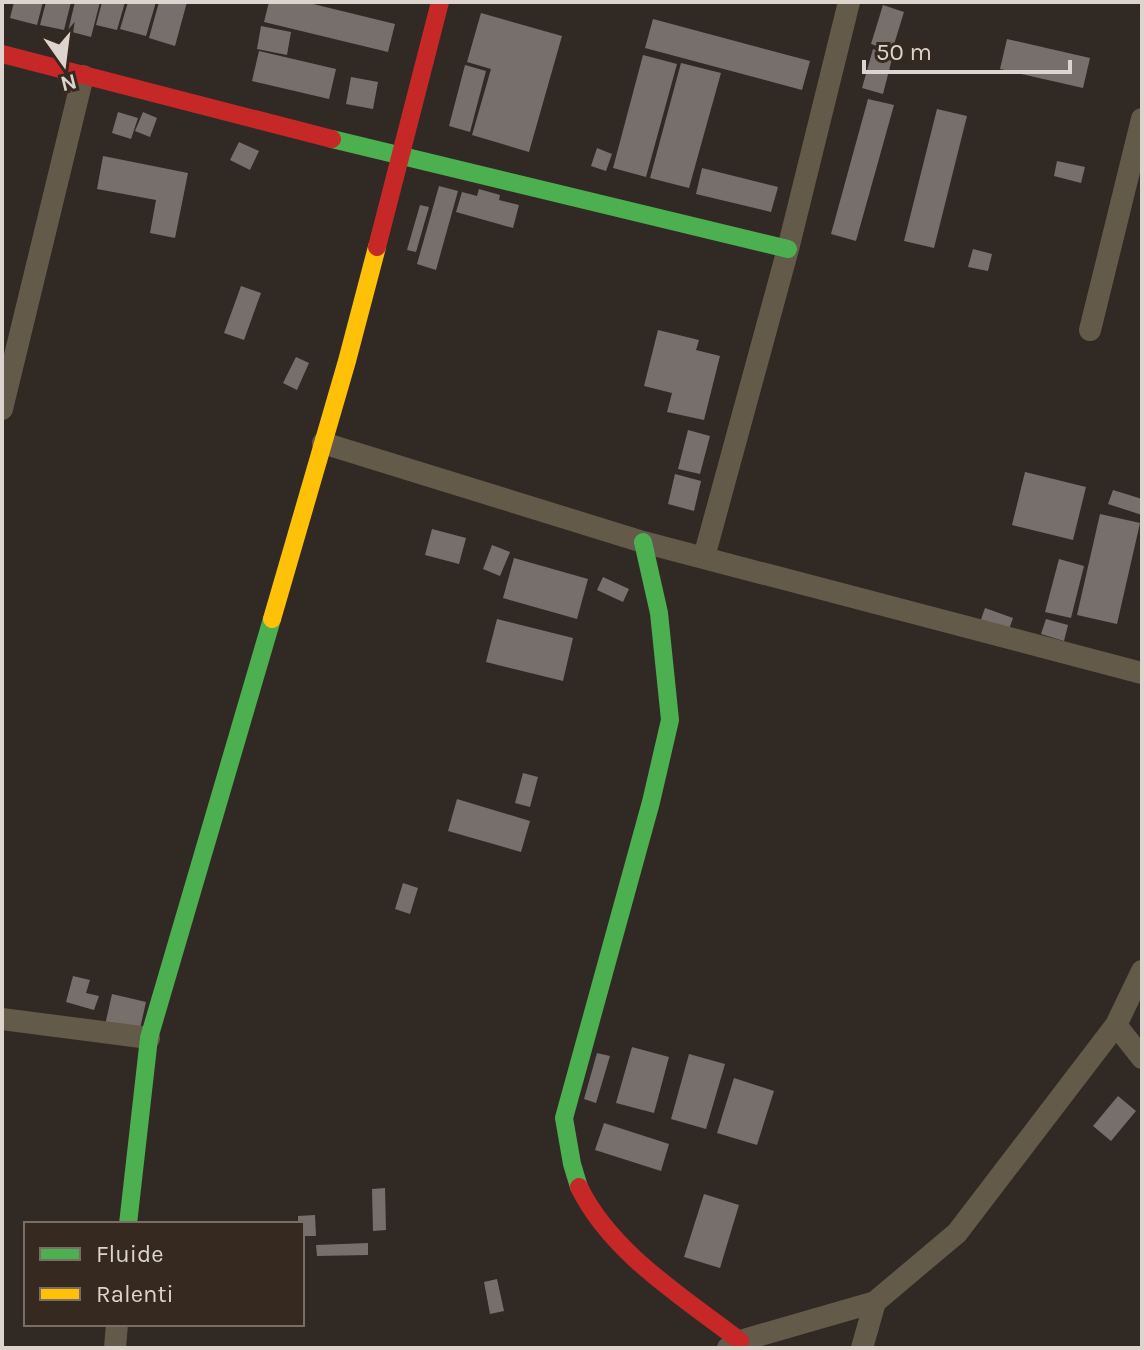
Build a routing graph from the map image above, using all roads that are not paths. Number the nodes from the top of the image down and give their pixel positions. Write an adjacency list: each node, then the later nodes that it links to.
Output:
1 (440, 2): 6 (street)
2 (849, 2): 7 (street)
3 (2, 54): 4 (street)
4 (83, 76): 6 (street); 9 (street)
5 (1142, 119): 8 (street)
6 (400, 156): 7 (street); 10 (street)
7 (788, 249): 12 (street)
8 (1090, 330)
9 (2, 409)
10 (323, 443): 11 (street); 17 (street)
11 (643, 542): 12 (street); 22 (street)
12 (704, 557): 13 (street)
13 (1142, 673)
14 (1142, 971): 16 (street)
15 (2, 1019): 17 (street)
16 (1116, 1025): 18 (street); 20 (street)
17 (149, 1038): 19 (street)
18 (1142, 1058)
19 (128, 1222)
20 (875, 1302): 22 (street); 24 (street)
21 (117, 1326): 23 (street)
22 (734, 1344)
23 (115, 1348)
24 (862, 1348)

